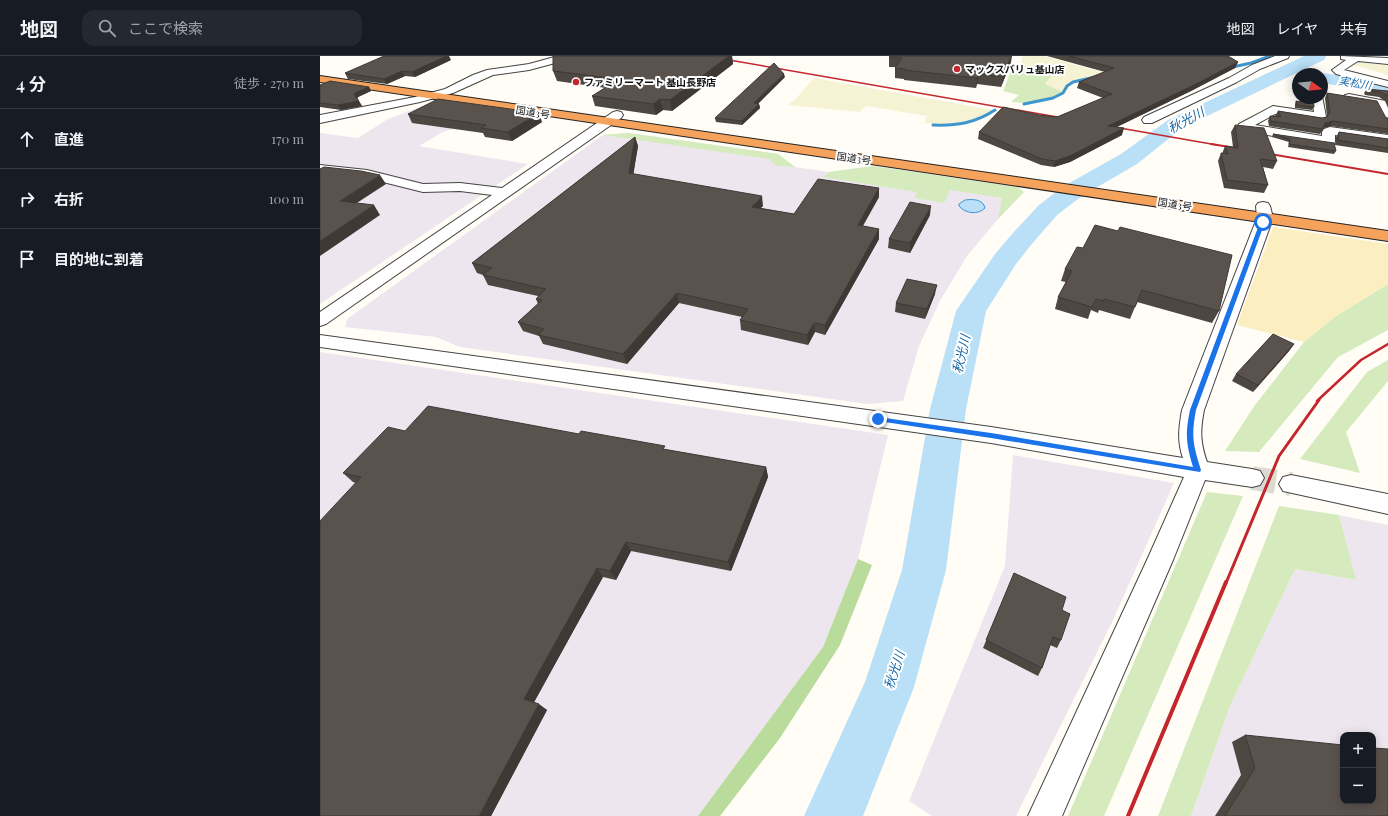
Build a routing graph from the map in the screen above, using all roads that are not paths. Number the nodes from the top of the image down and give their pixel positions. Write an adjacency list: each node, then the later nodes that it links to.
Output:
1 (570, 56): 10 (street)
2 (1284, 56): 17 (street)
3 (1332, 56): 4 (street)
4 (1354, 57): 5 (street); 8 (street)
5 (1388, 61)
6 (320, 72): 10 (highway, 国道3号)
7 (320, 79): 12 (highway, 国道3号)
8 (1349, 84): 9 (street); 11 (street); 16 (street)
9 (1388, 84)
10 (449, 91): 12 (street); 15 (highway, 国道3号)
11 (1328, 94)
12 (427, 96): 14 (street); 15 (highway, 国道3号)
13 (1324, 104): 18 (street)
14 (320, 119)
15 (612, 119): 20 (street); 21 (highway, 国道3号); 21 (highway, 国道3号)
16 (1388, 119)
17 (1148, 120)
18 (1388, 140)
19 (320, 169): 20 (street)
20 (504, 192): 25 (street)
21 (1130, 193): 22 (highway, 国道3号)
22 (1264, 212): 23 (highway, 国道3号); 24 (highway, 国道3号); 27 (street)
23 (1388, 225)
24 (1388, 236)
25 (320, 320)
26 (320, 341): 27 (street)
27 (1198, 470): 28 (street); 31 (street)
28 (1252, 478)
29 (1291, 484): 30 (street)
30 (1388, 504)
31 (1045, 816)

